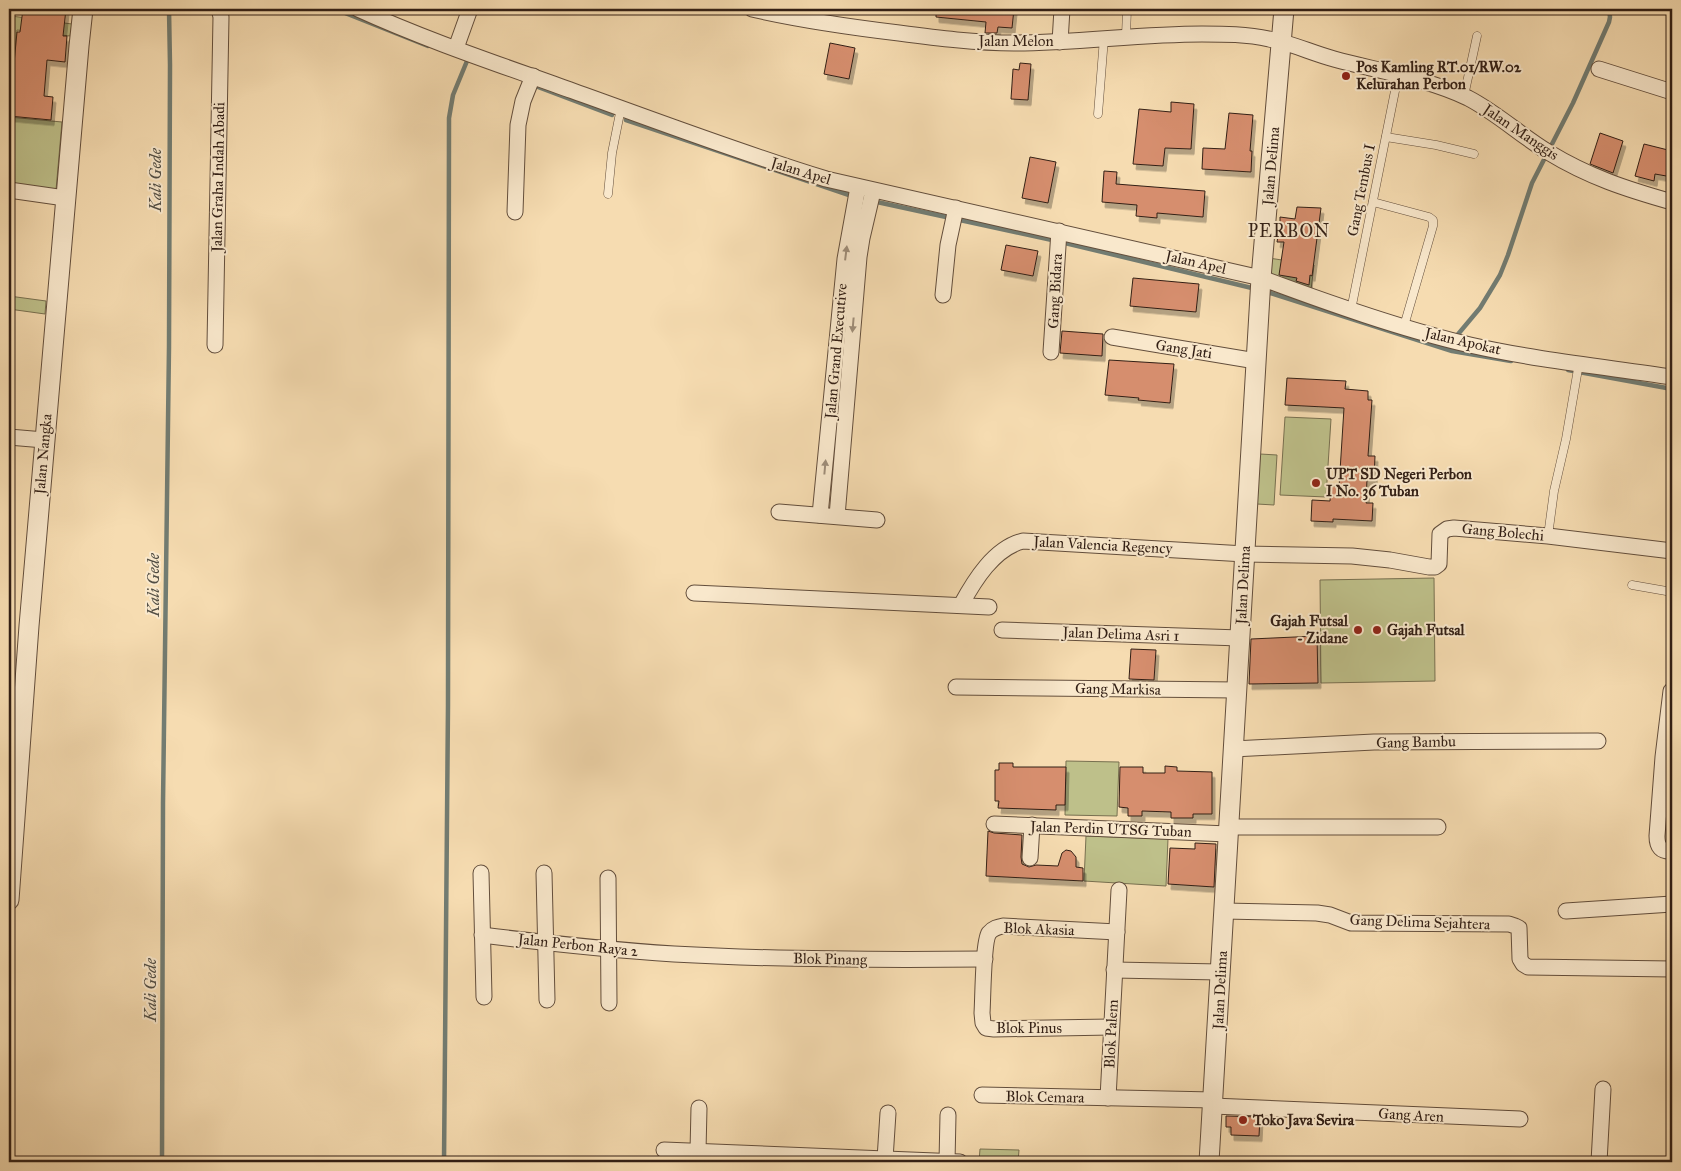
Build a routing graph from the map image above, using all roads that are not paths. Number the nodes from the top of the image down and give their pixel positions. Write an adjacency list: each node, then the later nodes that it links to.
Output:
1 (84, 9): 29 (street, Jalan Nangka)
2 (219, 9): 41 (street, Jalan Graha Indah Abadi)
3 (358, 9): 15 (street, Jalan Apel)
4 (470, 9): 15 (street)
5 (752, 9): 9 (street, Jalan Melon)
6 (1062, 9): 13 (street)
7 (1126, 9): 10 (lane)
8 (1284, 9): 14 (street, Jalan Delima)
9 (777, 12): 13 (street, Jalan Melon)
10 (1126, 36): 12 (street, Jalan Melon); 14 (street, Jalan Melon)
11 (1477, 36): 20 (lane)
12 (1104, 38): 13 (street, Jalan Melon); 22 (lane)
13 (1060, 42)
14 (1281, 42): 18 (street, Jalan Manggis); 36 (street, Jalan Delima)
15 (456, 48): 17 (street, Jalan Apel)
16 (1598, 69): 19 (street)
17 (533, 76): 21 (street, Jalan Apel); 32 (street)
18 (1398, 76): 20 (street, Jalan Manggis); 23 (lane, Gang Tembus I)
19 (1672, 92)
20 (1464, 96): 31 (street, Jalan Manggis)
21 (622, 108): 25 (street, Jalan Apel); 28 (lane)
22 (1098, 114)
23 (1386, 137): 24 (lane); 30 (lane, Gang Tembus I)
24 (1474, 154)
25 (858, 187): 27 (street, Jalan Apel); 34 (street, Jalan Grand Executive)
26 (9, 190): 29 (street)
27 (874, 191): 33 (street, Jalan Apel); 34 (street, Jalan Grand Executive)
28 (608, 194)
29 (65, 198): 48 (street, Jalan Nangka)
30 (1373, 202): 38 (lane, Gang Tembus I); 39 (lane)
31 (1672, 202)
32 (515, 212)
33 (954, 216): 35 (street, Jalan Apel); 37 (street)
34 (859, 217): 46 (street, Jalan Grand Executive)
35 (1059, 231): 36 (street, Jalan Apel); 42 (street, Gang Bidara)
36 (1261, 287): 38 (street, Jalan Apokat); 43 (street, Jalan Delima)
37 (943, 295)
38 (1351, 310): 39 (street, Jalan Apokat)
39 (1404, 326): 44 (street, Jalan Apokat)
40 (1112, 337): 43 (street, Gang Jati)
41 (215, 345)
42 (1051, 352)
43 (1256, 360): 55 (street, Jalan Delima)
44 (1579, 370): 45 (street, Jalan Apokat); 53 (lane)
45 (1672, 377)
46 (841, 381): 50 (street, Jalan Grand Executive, one-way to 46); 51 (street, Jalan Grand Executive)
47 (9, 438): 48 (street)
48 (44, 440): 78 (street, Jalan Nangka)
49 (779, 512): 50 (street)
50 (820, 515): 51 (street)
51 (837, 516): 52 (street)
52 (877, 520)
53 (1548, 536): 54 (street, Gang Bolechi); 55 (street, Gang Bolechi)
54 (1672, 551)
55 (1245, 554): 59 (street, Jalan Valencia Regency); 62 (street, Jalan Delima)
56 (1632, 585): 57 (lane)
57 (1672, 592)
58 (694, 593): 59 (street)
59 (961, 605): 60 (street)
60 (989, 607)
61 (1002, 630): 62 (street, Jalan Delima Asri 1)
62 (1240, 638): 64 (street, Jalan Delima)
63 (956, 687): 64 (street, Gang Markisa)
64 (1237, 690): 67 (street, Jalan Delima)
65 (1672, 691): 72 (street)
66 (1598, 741): 67 (street, Gang Bambu)
67 (1233, 749): 71 (street, Jalan Delima)
68 (994, 824): 69 (street, Jalan Perdin UTSG Tuban)
69 (1032, 826): 71 (street, Jalan Perdin UTSG Tuban); 73 (street)
70 (1438, 827): 71 (street, Jalan Perdin UTSG Tuban)
71 (1229, 830): 81 (street, Jalan Delima)
72 (1672, 851)
73 (1030, 858)
74 (481, 873): 83 (street)
75 (544, 873): 84 (street)
76 (608, 878): 85 (street)
77 (1119, 890): 82 (street)
78 (9, 900)
79 (1672, 904): 80 (street)
80 (1566, 911)
81 (1224, 912): 88 (street, Gang Delima Sejahtera); 90 (street, Jalan Delima)
82 (1116, 932): 87 (street, Blok Akasia); 89 (street)
83 (482, 935): 84 (street, Jalan Perbon Raya 2); 91 (street)
84 (546, 943): 85 (street, Jalan Perbon Raya 2); 92 (street)
85 (608, 949): 86 (street, Jalan Perbon Raya 2); 93 (street)
86 (675, 954): 87 (street, Blok Pinang)
87 (985, 959): 94 (street, Blok Pinus)
88 (1672, 969)
89 (1114, 970): 90 (street); 94 (street, Blok Palem)
90 (1220, 972): 98 (street, Jalan Delima)
91 (484, 997)
92 (547, 1000)
93 (609, 1002)
94 (1111, 1027): 97 (street, Blok Palem)
95 (1603, 1089): 110 (street)
96 (982, 1095): 97 (street, Blok Cemara)
97 (1108, 1098): 98 (street, Blok Cemara)
98 (1213, 1103): 102 (street, Gang Aren); 109 (street, Jalan Delima)
99 (699, 1108): 104 (street)
100 (888, 1113): 106 (street)
101 (948, 1115): 107 (street)
102 (1520, 1119)
103 (664, 1150): 104 (street)
104 (698, 1151): 105 (street)
105 (744, 1158): 106 (street)
106 (885, 1159): 107 (street)
107 (947, 1162): 108 (street)
108 (960, 1162)
109 (1209, 1162)
110 (1599, 1162)

